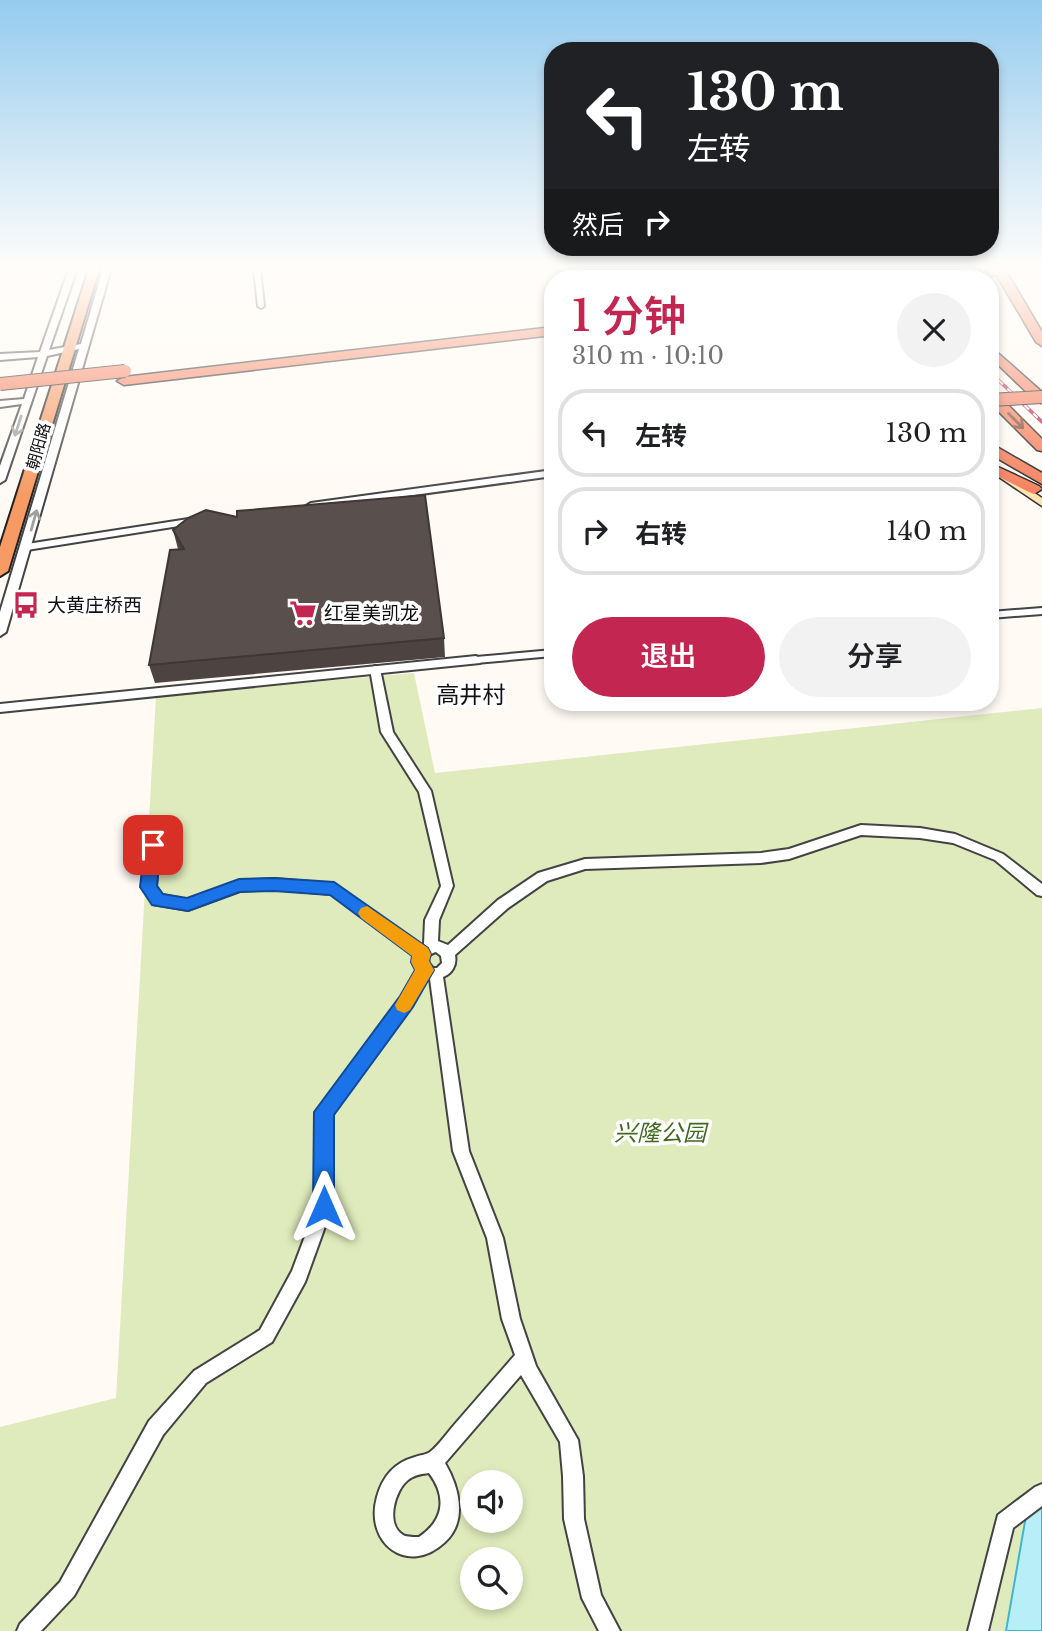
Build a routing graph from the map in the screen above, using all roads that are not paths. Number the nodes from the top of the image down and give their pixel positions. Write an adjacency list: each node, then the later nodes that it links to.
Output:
1 (46, 345): 10 (street, 朝阳路)
2 (66, 345): 8 (highway, 朝阳路)
3 (66, 345): 8 (highway, 朝阳路)
4 (86, 345): 8 (street); 33 (street, 朝阳路, one-way to 4)
5 (370, 345): 13 (highway)
6 (438, 345): 9 (highway)
7 (463, 345): 9 (highway)
8 (65, 349): 10 (street); 32 (highway, 朝阳路); 34 (highway, 朝阳路)
9 (406, 349): 13 (highway)
10 (43, 354): 11 (street); 18 (street, 朝阳路)
11 (0, 357)
12 (999, 359): 16 (highway)
13 (124, 376): 14 (highway, bridge); 15 (highway)
14 (0, 384)
15 (0, 394)
16 (1042, 398): 17 (highway, bridge)
17 (999, 400)
18 (26, 401): 19 (street); 26 (street, 朝阳路, one-way to 26)
19 (0, 404)
20 (999, 404): 21 (highway, one-way to 21)
21 (1042, 447)
22 (999, 452): 27 (highway)
23 (999, 471): 28 (highway)
24 (999, 472): 29 (main road)
25 (544, 474): 30 (street)
26 (0, 480)
27 (1042, 480)
28 (1042, 494)
29 (1042, 503)
30 (295, 508)
31 (201, 521): 33 (street)
32 (0, 538)
33 (27, 547): 37 (street, 朝阳路)
34 (0, 571)
35 (1042, 611): 36 (street)
36 (999, 614)
37 (0, 632)
38 (544, 654): 39 (street)
39 (476, 660): 40 (street)
40 (374, 669): 41 (street); 45 (street)
41 (0, 708)
42 (155, 824): 45 (street)
43 (1042, 891): 44 (street)
44 (448, 953): 45 (street); 45 (street)
45 (428, 961): 46 (street); 49 (street)
46 (524, 1358): 47 (street); 50 (street)
47 (433, 1463)
48 (1042, 1494): 51 (street)
49 (27, 1631)
50 (610, 1631)
51 (978, 1631)

